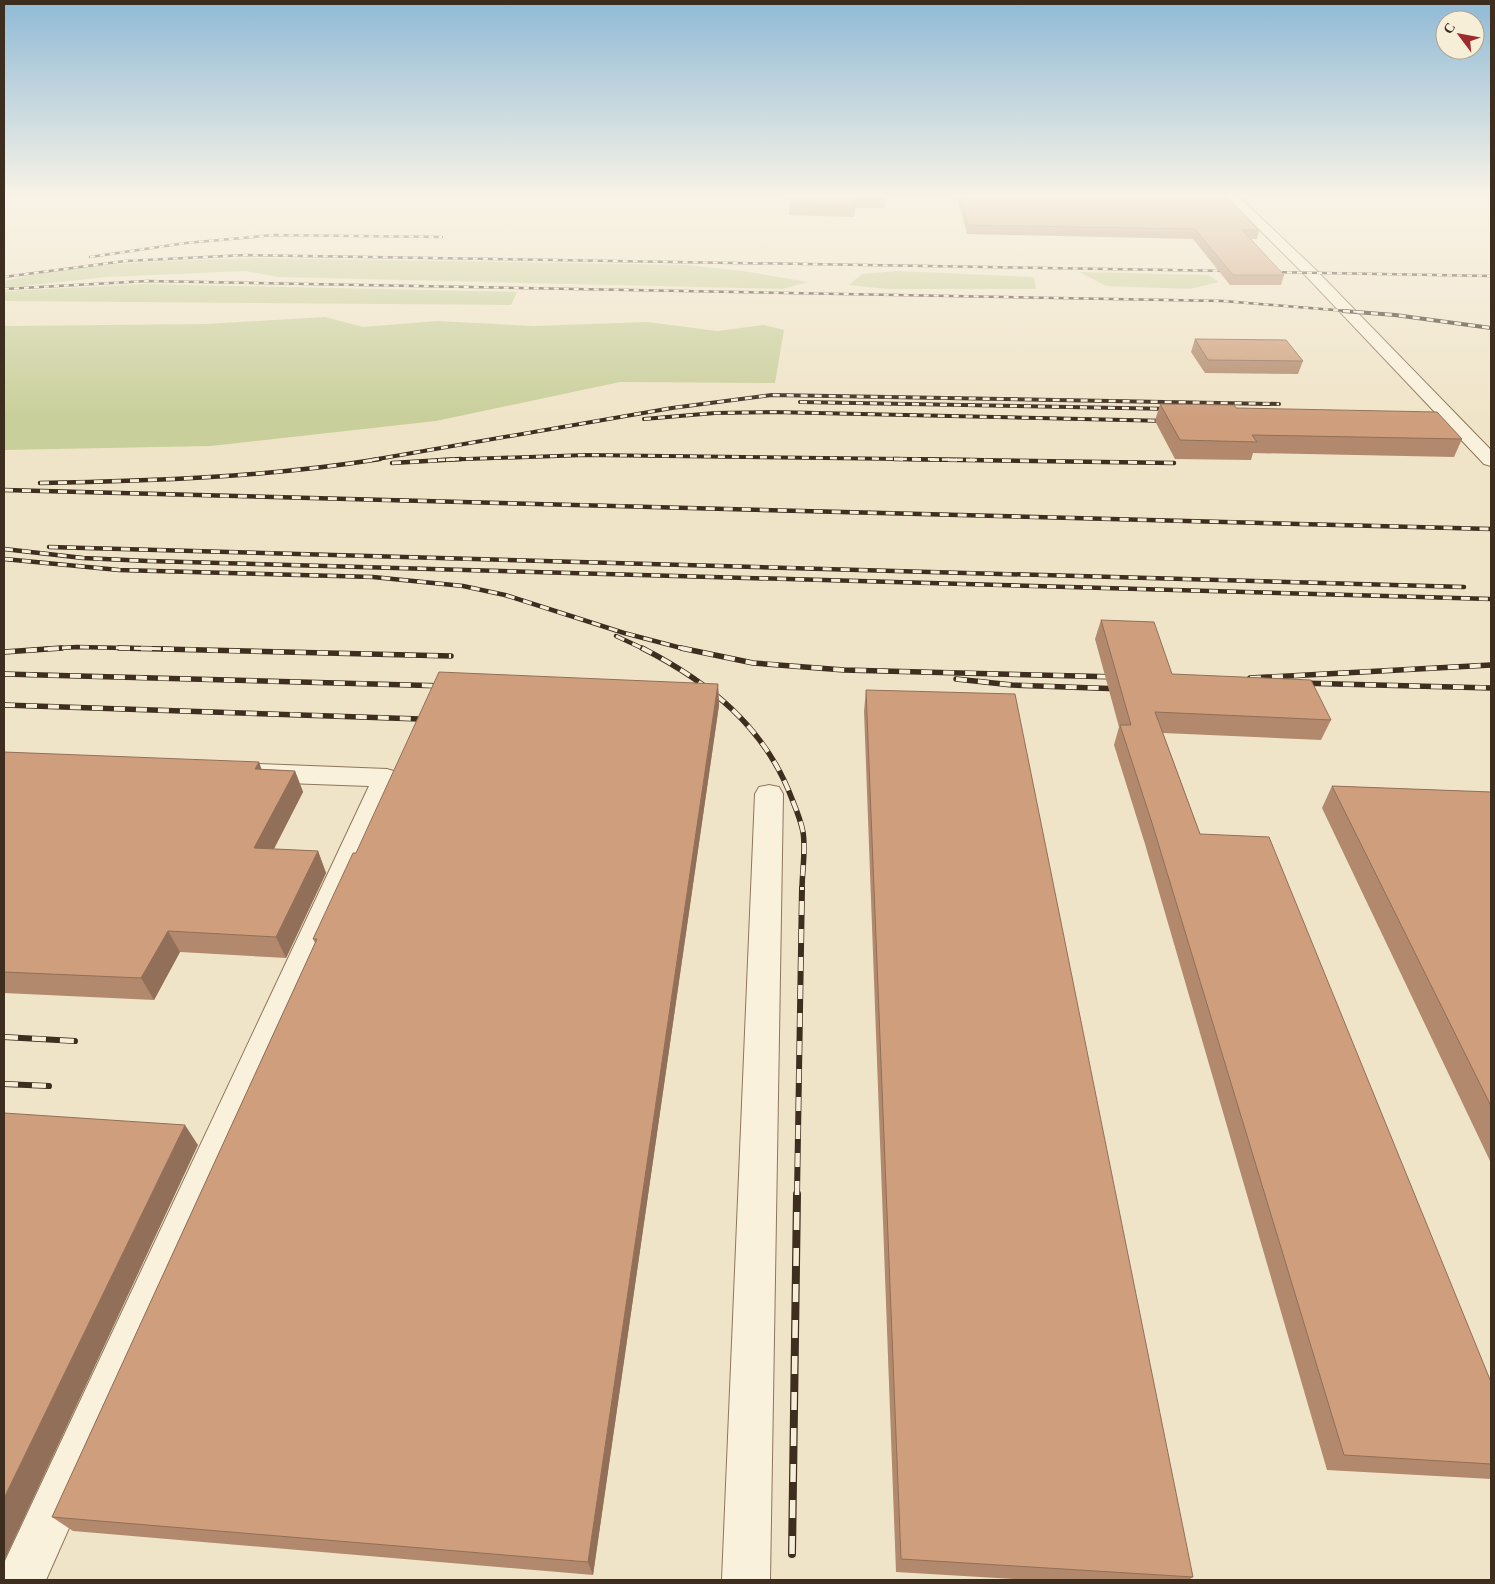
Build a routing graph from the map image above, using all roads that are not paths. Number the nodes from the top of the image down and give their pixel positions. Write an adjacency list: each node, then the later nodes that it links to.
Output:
1 (1307, 269): 2 (lane)
2 (1491, 460)
3 (230, 772): 5 (lane)
4 (769, 794): 6 (lane)
5 (22, 1580)
6 (746, 1580)

